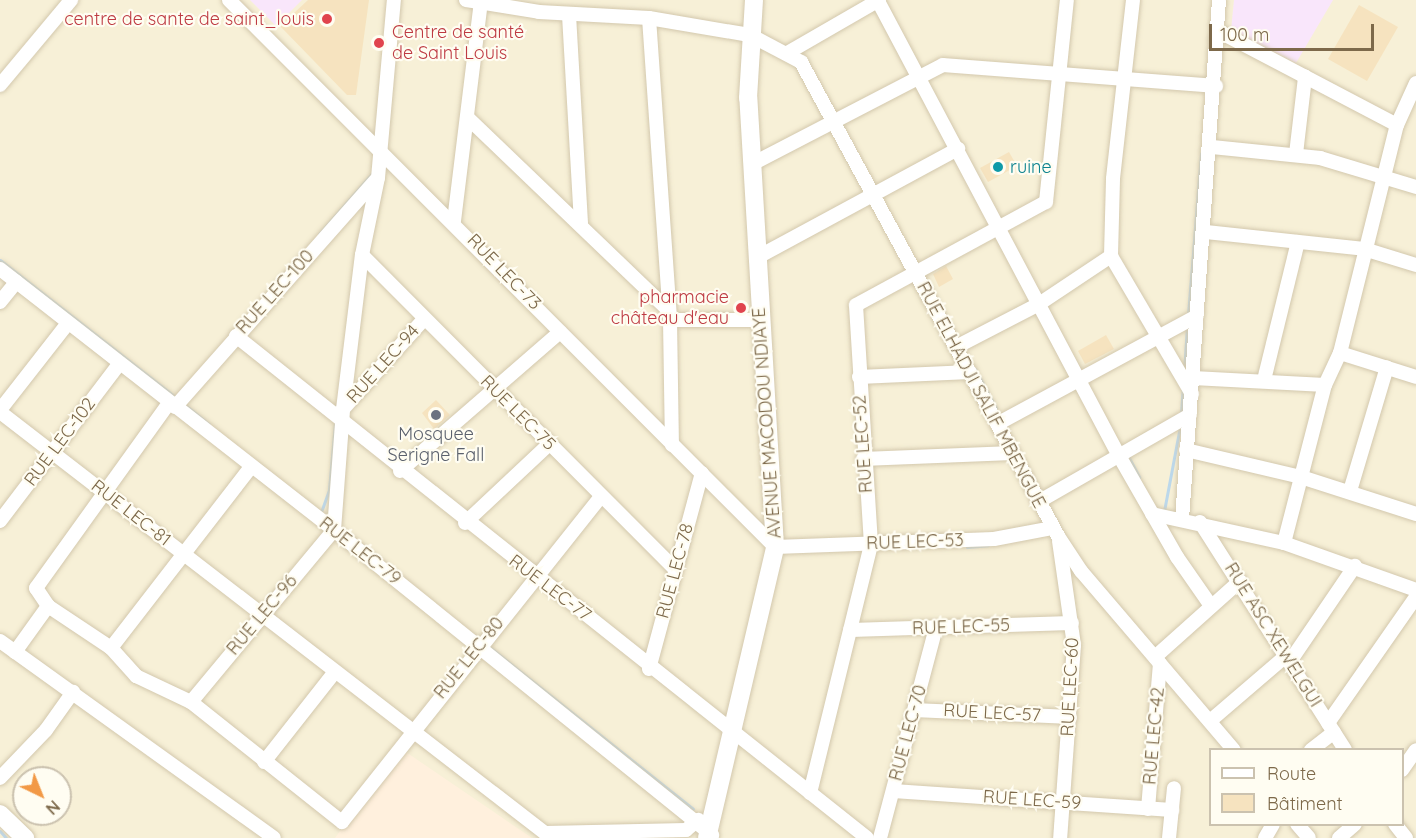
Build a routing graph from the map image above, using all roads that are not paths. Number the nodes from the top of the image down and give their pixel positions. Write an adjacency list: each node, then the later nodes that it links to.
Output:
1 (71, 0): 21 (street)
2 (229, 0): 28 (street, RUE LEC-73)
3 (394, 0): 28 (street)
4 (466, 0): 10 (street, RUE ELHADJI SALIF MBENGUE)
5 (754, 0): 14 (street, AVENUE MACODOU NDIAYE)
6 (879, 0): 15 (street); 16 (street)
7 (1067, 0): 17 (street)
8 (1133, 0): 19 (street)
9 (1219, 0): 13 (street)
10 (481, 1): 11 (street, RUE ELHADJI SALIF MBENGUE); 24 (street)
11 (569, 15): 12 (street, RUE ELHADJI SALIF MBENGUE); 36 (street)
12 (649, 18): 14 (street, RUE ELHADJI SALIF MBENGUE); 50 (street)
13 (1218, 31): 18 (street); 22 (street)
14 (750, 35): 15 (street, RUE ELHADJI SALIF MBENGUE); 30 (street, AVENUE MACODOU NDIAYE)
15 (789, 52): 23 (street, RUE ELHADJI SALIF MBENGUE)
16 (919, 74): 17 (street); 23 (street); 27 (street)
17 (1059, 76): 19 (street); 37 (street, RUE LEC-52)
18 (1305, 77): 25 (street); 29 (street)
19 (1127, 81): 22 (street); 42 (street)
20 (1416, 83): 25 (street)
21 (0, 85)
22 (1216, 86): 26 (street)
23 (833, 118): 30 (street); 34 (street, RUE ELHADJI SALIF MBENGUE)
24 (469, 119): 35 (street); 36 (street)
25 (1397, 125): 31 (street)
26 (1212, 147): 29 (street); 38 (street)
27 (958, 149): 34 (street); 37 (street)
28 (381, 152): 32 (street); 35 (street, RUE LEC-73)
29 (1296, 154): 31 (street)
30 (752, 164): 43 (street, AVENUE MACODOU NDIAYE)
31 (1383, 176): 33 (street); 40 (street)
32 (378, 178): 41 (street); 56 (street, RUE LEC-100)
33 (1416, 187)
34 (875, 195): 43 (street); 46 (street, RUE ELHADJI SALIF MBENGUE)
35 (454, 220): 55 (street, RUE LEC-73)
36 (581, 224): 50 (street)
37 (998, 228): 46 (street, RUE LEC-52); 49 (street)
38 (1206, 232): 39 (street); 51 (street)
39 (1298, 242): 40 (street); 67 (street)
40 (1364, 249): 44 (street); 59 (street)
41 (362, 255): 52 (street, RUE LEC-75); 72 (street)
42 (1111, 256): 49 (street); 57 (street)
43 (756, 258): 53 (street, AVENUE MACODOU NDIAYE)
44 (1416, 265)
45 (0, 269): 47 (street, RUE LEC-79)
46 (915, 273): 58 (street, RUE ELHADJI SALIF MBENGUE); 64 (street, RUE LEC-52)
47 (16, 282): 48 (street); 54 (street, RUE LEC-79)
48 (0, 302)
49 (1039, 304): 58 (street); 66 (street)
50 (669, 315): 53 (street); 78 (street)
51 (1197, 316): 57 (street); 65 (street)
52 (424, 319): 69 (street, RUE LEC-75); 72 (street, RUE LEC-94)
53 (761, 320): 102 (street, AVENUE MACODOU NDIAYE)
54 (68, 323): 60 (street, RUE LEC-79); 73 (street)
55 (560, 332): 69 (street); 78 (street, RUE LEC-73)
56 (236, 336): 71 (street, RUE LEC-100); 75 (street, RUE LEC-77)
57 (1158, 337): 66 (street); 70 (street)
58 (956, 347): 62 (street, RUE ELHADJI SALIF MBENGUE)
59 (1340, 353): 61 (street); 68 (street)
60 (120, 363): 71 (street, RUE LEC-79); 80 (street, RUE LEC-102)
61 (1387, 367): 63 (street); 88 (street)
62 (970, 372): 64 (street); 76 (street, RUE ELHADJI SALIF MBENGUE)
63 (1416, 376)
64 (859, 377): 83 (street, RUE LEC-52)
65 (1193, 378): 67 (street); 70 (street)
66 (1078, 380): 76 (street); 82 (street)
67 (1264, 380): 68 (street)
68 (1325, 385): 87 (street)
69 (494, 389): 77 (street, RUE LEC-75); 85 (street)
70 (1192, 395): 74 (street)
71 (172, 405): 84 (street, RUE LEC-79); 89 (street, RUE LEC-100)
72 (343, 409): 75 (street)
73 (0, 411): 80 (street, RUE LEC-81)
74 (1190, 415): 79 (street); 82 (street)
75 (344, 424): 85 (street, RUE LEC-77); 98 (street)
76 (997, 424): 81 (street, RUE ELHADJI SALIF MBENGUE)
77 (549, 444): 90 (street, RUE LEC-75); 97 (street)
78 (672, 445): 86 (street, RUE LEC-73)
79 (1186, 450): 87 (street); 94 (street)
80 (52, 451): 89 (street, RUE LEC-81); 95 (street, RUE LEC-102)
81 (1012, 453): 83 (street); 91 (street, RUE ELHADJI SALIF MBENGUE)
82 (1118, 454): 91 (street); 92 (street)
83 (863, 459): 101 (street, RUE LEC-52)
84 (250, 468): 98 (street, RUE LEC-79); 103 (street)
85 (400, 471): 97 (street, RUE LEC-77)
86 (702, 473): 102 (street, RUE LEC-73); 105 (street, RUE LEC-78)
87 (1301, 477): 88 (street); 100 (street)
88 (1350, 491): 93 (street)
89 (105, 492): 103 (street, RUE LEC-81); 110 (street, RUE LEC-100)
90 (600, 498): 105 (street, RUE LEC-75); 107 (street, RUE LEC-80)
91 (1038, 502): 99 (street, RUE ELHADJI SALIF MBENGUE)
92 (1152, 514): 94 (street); 111 (street)
93 (1416, 514)
94 (1182, 519): 96 (street)
95 (0, 521)
96 (1200, 522): 100 (street); 108 (street, RUE ASC XEWELGUI)
97 (465, 523): 107 (street, RUE LEC-77)
98 (334, 530): 112 (street, RUE LEC-96); 117 (street, RUE LEC-79)
99 (1056, 532): 101 (street, RUE LEC-53); 113 (street, RUE LEC-60); 121 (street, RUE ELHADJI SALIF MBENGUE)
100 (1284, 543): 104 (street)
101 (871, 544): 102 (street, RUE LEC-53); 115 (street, RUE LEC-52)
102 (775, 547): 131 (street, AVENUE MACODOU NDIAYE)
103 (181, 553): 112 (street, RUE LEC-81); 118 (street)
104 (1355, 566): 109 (street); 120 (street)
105 (675, 569): 122 (street, RUE LEC-78)
106 (1416, 574): 109 (street)
107 (534, 578): 117 (street, RUE LEC-80); 122 (street, RUE LEC-77)
108 (1240, 581): 111 (street); 120 (street, RUE ASC XEWELGUI)
109 (1414, 592): 129 (street)
110 (48, 606): 118 (street); 119 (street)
111 (1211, 606): 121 (street)
112 (261, 614): 123 (street, RUE LEC-81); 125 (street, RUE LEC-96)
113 (1072, 623): 114 (street, RUE LEC-55); 127 (street, RUE LEC-60)
114 (936, 628): 115 (street, RUE LEC-55); 126 (street, RUE LEC-70)
115 (850, 630): 141 (street, RUE LEC-52)
116 (0, 641): 119 (street)
117 (479, 646): 130 (street, RUE LEC-80); 149 (street, RUE LEC-79)
118 (111, 648): 125 (street)
119 (15, 652): 124 (street)
120 (1289, 657): 128 (street); 129 (street, RUE ASC XEWELGUI)
121 (1158, 660): 128 (street, RUE ELHADJI SALIF MBENGUE); 143 (street, RUE LEC-42)
122 (649, 669): 131 (street, RUE LEC-77)
123 (334, 674): 130 (street, RUE LEC-81); 136 (street)
124 (73, 692): 138 (street); 151 (street)
125 (191, 702): 136 (street)
126 (915, 710): 127 (street, RUE LEC-57); 140 (street, RUE LEC-70)
127 (1070, 717): 142 (street, RUE LEC-60)
128 (1210, 721): 132 (street, RUE ELHADJI SALIF MBENGUE)
129 (1331, 727): 133 (street); 134 (street, RUE ASC XEWELGUI)
130 (410, 732): 136 (street, RUE LEC-80); 149 (street, RUE LEC-81)
131 (732, 735): 141 (street, RUE LEC-77); 149 (street, AVENUE MACODOU NDIAYE)
132 (1232, 748)
133 (1313, 748)
134 (1344, 748)
135 (1416, 750): 137 (street)
136 (264, 762)
137 (1404, 767)
138 (0, 778)
139 (1174, 788): 144 (street, RUE LEC-42)
140 (893, 791): 142 (street, RUE LEC-59); 153 (street, RUE LEC-70)
141 (810, 793): 152 (street, RUE LEC-77)
142 (1062, 802): 143 (street, RUE LEC-59); 154 (street, RUE LEC-60)
143 (1148, 809): 144 (street, RUE LEC-59)
144 (1172, 810): 155 (street, RUE LEC-42)
145 (0, 814): 150 (street)
146 (1298, 826): 156 (street)
147 (1354, 826): 157 (street)
148 (1396, 826): 158 (street)
149 (707, 832)
150 (25, 838)
151 (274, 838)
152 (867, 838)
153 (880, 838)
154 (1060, 838)
155 (1169, 838)
156 (1309, 838)
157 (1339, 838)
158 (1406, 838)

